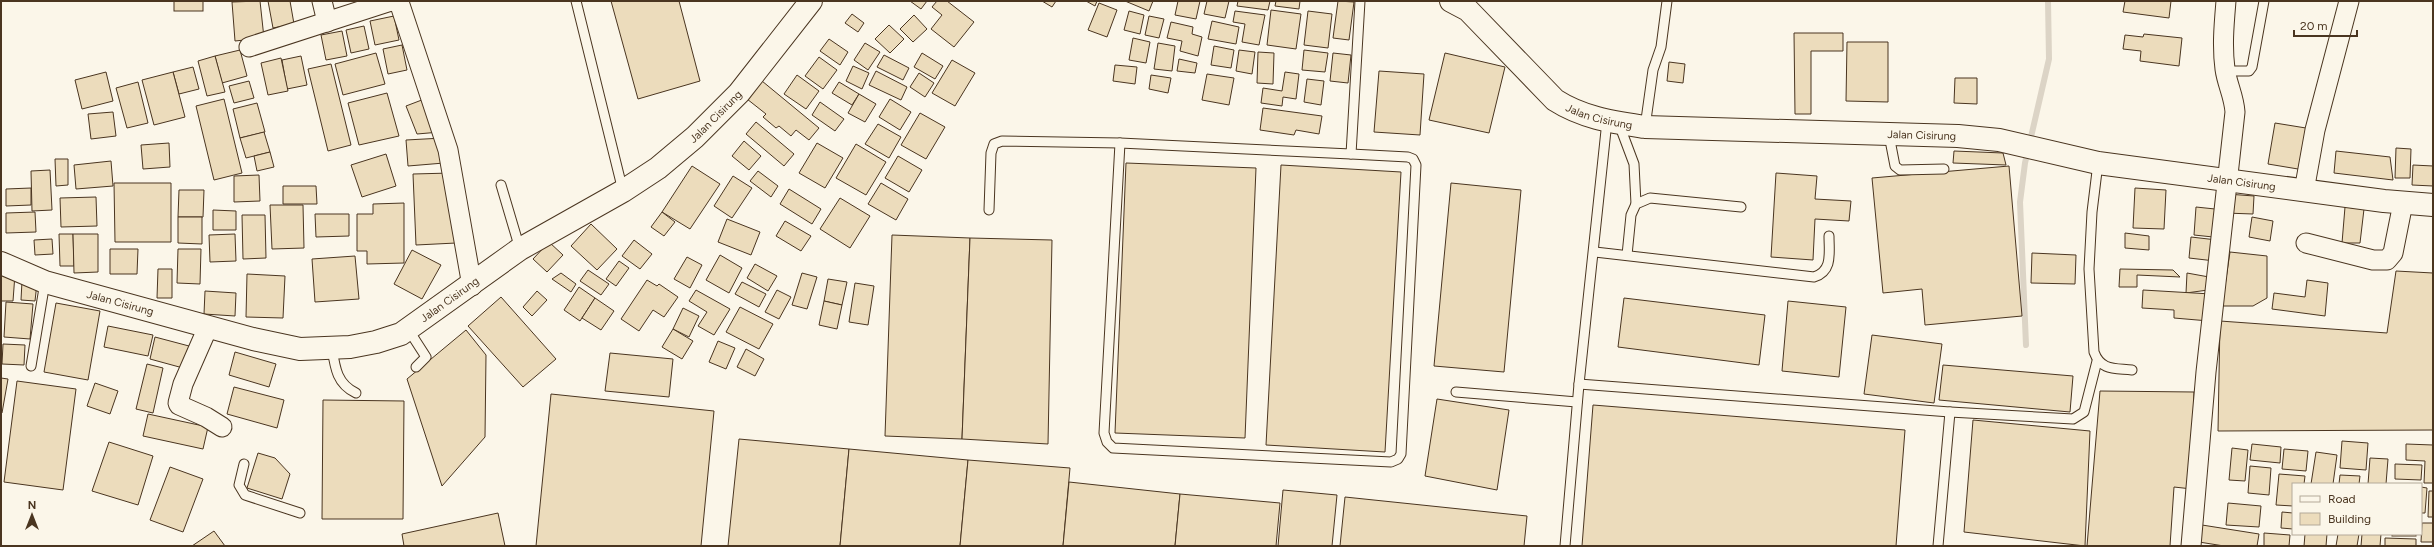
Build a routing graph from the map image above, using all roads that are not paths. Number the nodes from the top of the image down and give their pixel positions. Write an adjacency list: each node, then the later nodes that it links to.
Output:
1 (322, 1): 12 (street)
2 (391, 1): 12 (street)
3 (394, 1): 38 (street)
4 (576, 1): 24 (lane)
5 (811, 1): 24 (main road, Jalan Cisirung)
6 (1360, 1): 19 (lane)
7 (1667, 1): 16 (lane)
8 (2226, 1): 14 (street)
9 (2264, 1): 14 (lane)
10 (2349, 1): 25 (street)
11 (1462, 4): 15 (main road, Jalan Cisirung)
12 (327, 22): 13 (street)
13 (249, 47)
14 (2225, 71): 22 (street)
15 (1613, 122): 16 (main road, Jalan Cisirung); 27 (lane); 34 (lane)
16 (1645, 127): 17 (main road, Jalan Cisirung)
17 (1889, 135): 20 (main road, Jalan Cisirung); 21 (lane)
18 (1120, 143): 19 (lane); 19 (lane); 30 (lane)
19 (1351, 154)
20 (2098, 163): 22 (main road, Jalan Cisirung); 42 (lane)
21 (1944, 169)
22 (2226, 180): 25 (main road, Jalan Cisirung); 56 (street)
23 (501, 185): 33 (lane)
24 (623, 191): 33 (main road, Jalan Cisirung)
25 (2304, 191): 26 (main road, Jalan Cisirung)
26 (2403, 203): 28 (main road, Jalan Cisirung); 32 (street)
27 (1636, 204): 29 (lane); 35 (lane)
28 (2433, 205)
29 (1741, 207)
30 (989, 210)
31 (1829, 236): 35 (lane)
32 (2306, 243)
33 (520, 249): 38 (main road, Jalan Cisirung)
34 (1595, 252): 35 (lane); 46 (lane)
35 (1627, 255)
36 (1, 263): 37 (main road, Jalan Cisirung)
37 (45, 282): 39 (main road, Jalan Cisirung); 43 (lane)
38 (472, 286): 40 (main road, Jalan Cisirung)
39 (208, 327): 41 (main road, Jalan Cisirung); 51 (street)
40 (408, 329): 41 (main road, Jalan Cisirung); 44 (lane)
41 (332, 348): 48 (lane)
42 (2097, 361): 45 (lane); 50 (lane)
43 (31, 366)
44 (416, 367)
45 (2132, 370)
46 (1579, 384): 49 (lane); 50 (lane)
47 (1456, 392): 49 (lane)
48 (356, 393)
49 (1577, 402): 54 (lane)
50 (1950, 412): 55 (lane)
51 (222, 427)
52 (244, 464): 53 (lane)
53 (300, 513)
54 (1565, 546)
55 (1938, 546)
56 (2191, 546)

